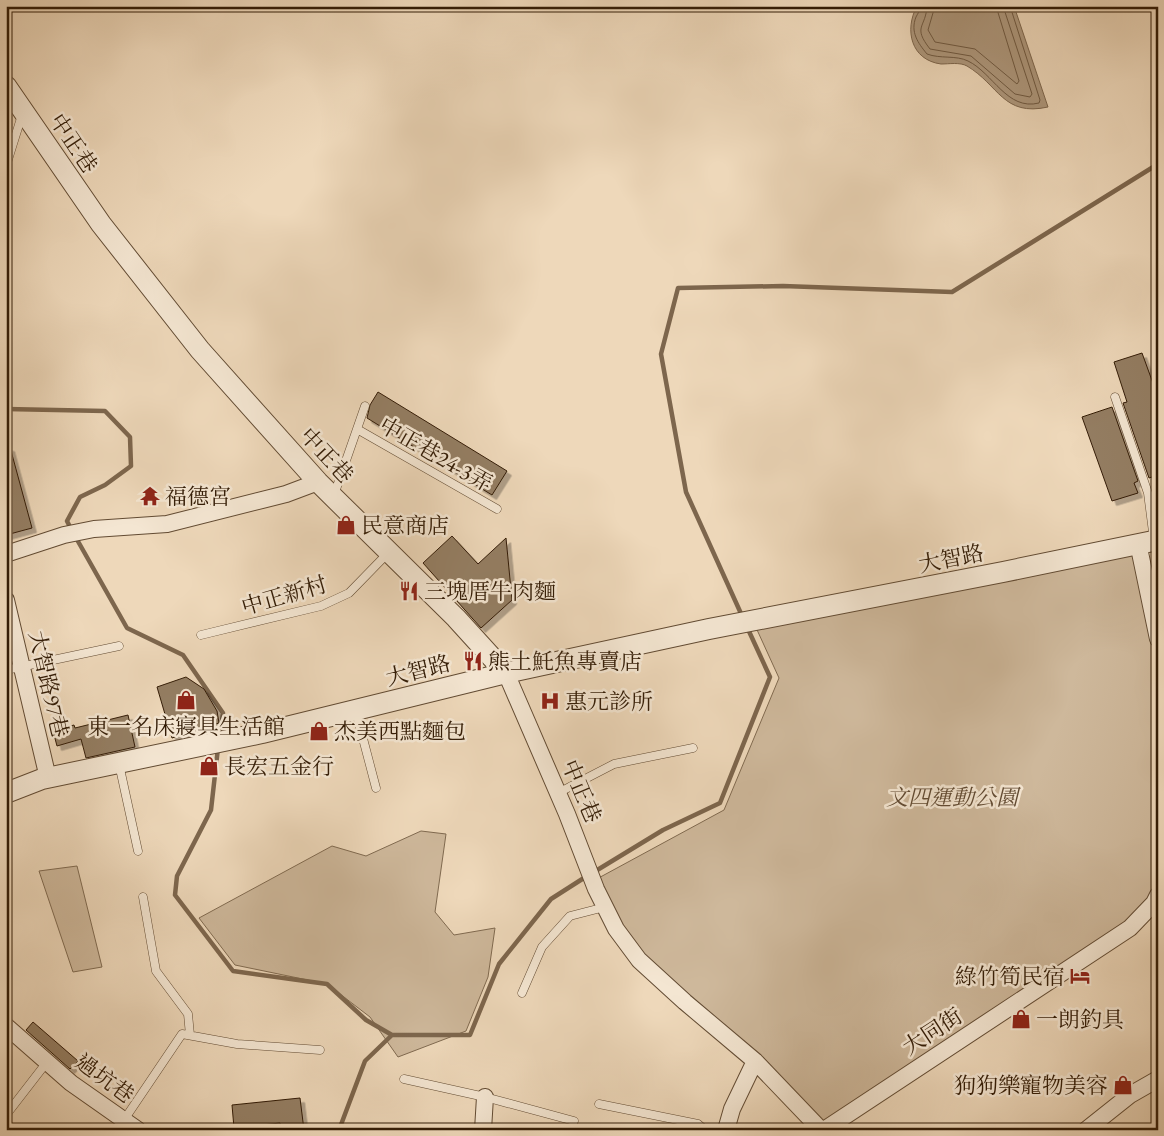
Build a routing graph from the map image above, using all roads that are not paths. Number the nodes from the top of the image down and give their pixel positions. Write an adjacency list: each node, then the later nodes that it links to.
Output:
1 (6, 86): 2 (street, 中正巷)
2 (23, 111): 3 (lane); 7 (street, 中正巷)
3 (6, 166)
4 (1115, 397): 10 (lane)
5 (365, 406): 6 (lane, 中正巷24-3弄)
6 (357, 429): 8 (lane, 中正巷24-3弄); 9 (lane, 中正巷24-3弄)
7 (318, 482): 8 (street, 中正巷); 12 (street)
8 (333, 497): 11 (street, 中正巷)
9 (497, 509)
10 (1150, 541): 15 (street); 18 (street, 大智路)
11 (389, 552): 14 (lane, 中正新村); 18 (street, 中正巷)
12 (6, 554)
13 (6, 600): 17 (street, 大智路97巷)
14 (201, 635)
15 (1158, 639)
16 (120, 646): 17 (lane)
17 (14, 669): 22 (street, 大智路97巷)
18 (506, 673): 19 (street, 大智路); 25 (street, 中正巷)
19 (356, 710): 21 (street, 大智路); 23 (lane)
20 (693, 748): 25 (lane)
21 (119, 762): 22 (street, 大智路); 26 (lane)
22 (48, 778): 24 (street, 大智路)
23 (376, 788)
24 (6, 793)
25 (558, 793): 29 (street, 中正巷)
26 (138, 851)
27 (1158, 895): 47 (street, 大同街)
28 (144, 897): 32 (lane)
29 (605, 907): 30 (lane); 34 (street, 中正巷)
30 (522, 993)
31 (6, 1026): 35 (street, 過坑巷)
32 (190, 1035): 33 (lane); 41 (lane)
33 (320, 1050)
34 (756, 1061): 46 (street); 47 (street, 中正巷)
35 (46, 1062): 40 (lane, 過坑巷); 41 (street, 過坑巷)
36 (404, 1079): 38 (lane)
37 (1158, 1079): 48 (street)
38 (485, 1097): 42 (lane); 44 (street)
39 (598, 1104): 45 (lane)
40 (6, 1115)
41 (124, 1120): 43 (street, 過坑巷)
42 (574, 1121)
43 (138, 1130)
44 (483, 1130)
45 (705, 1130)
46 (726, 1130)
47 (823, 1130)
48 (1086, 1130)

